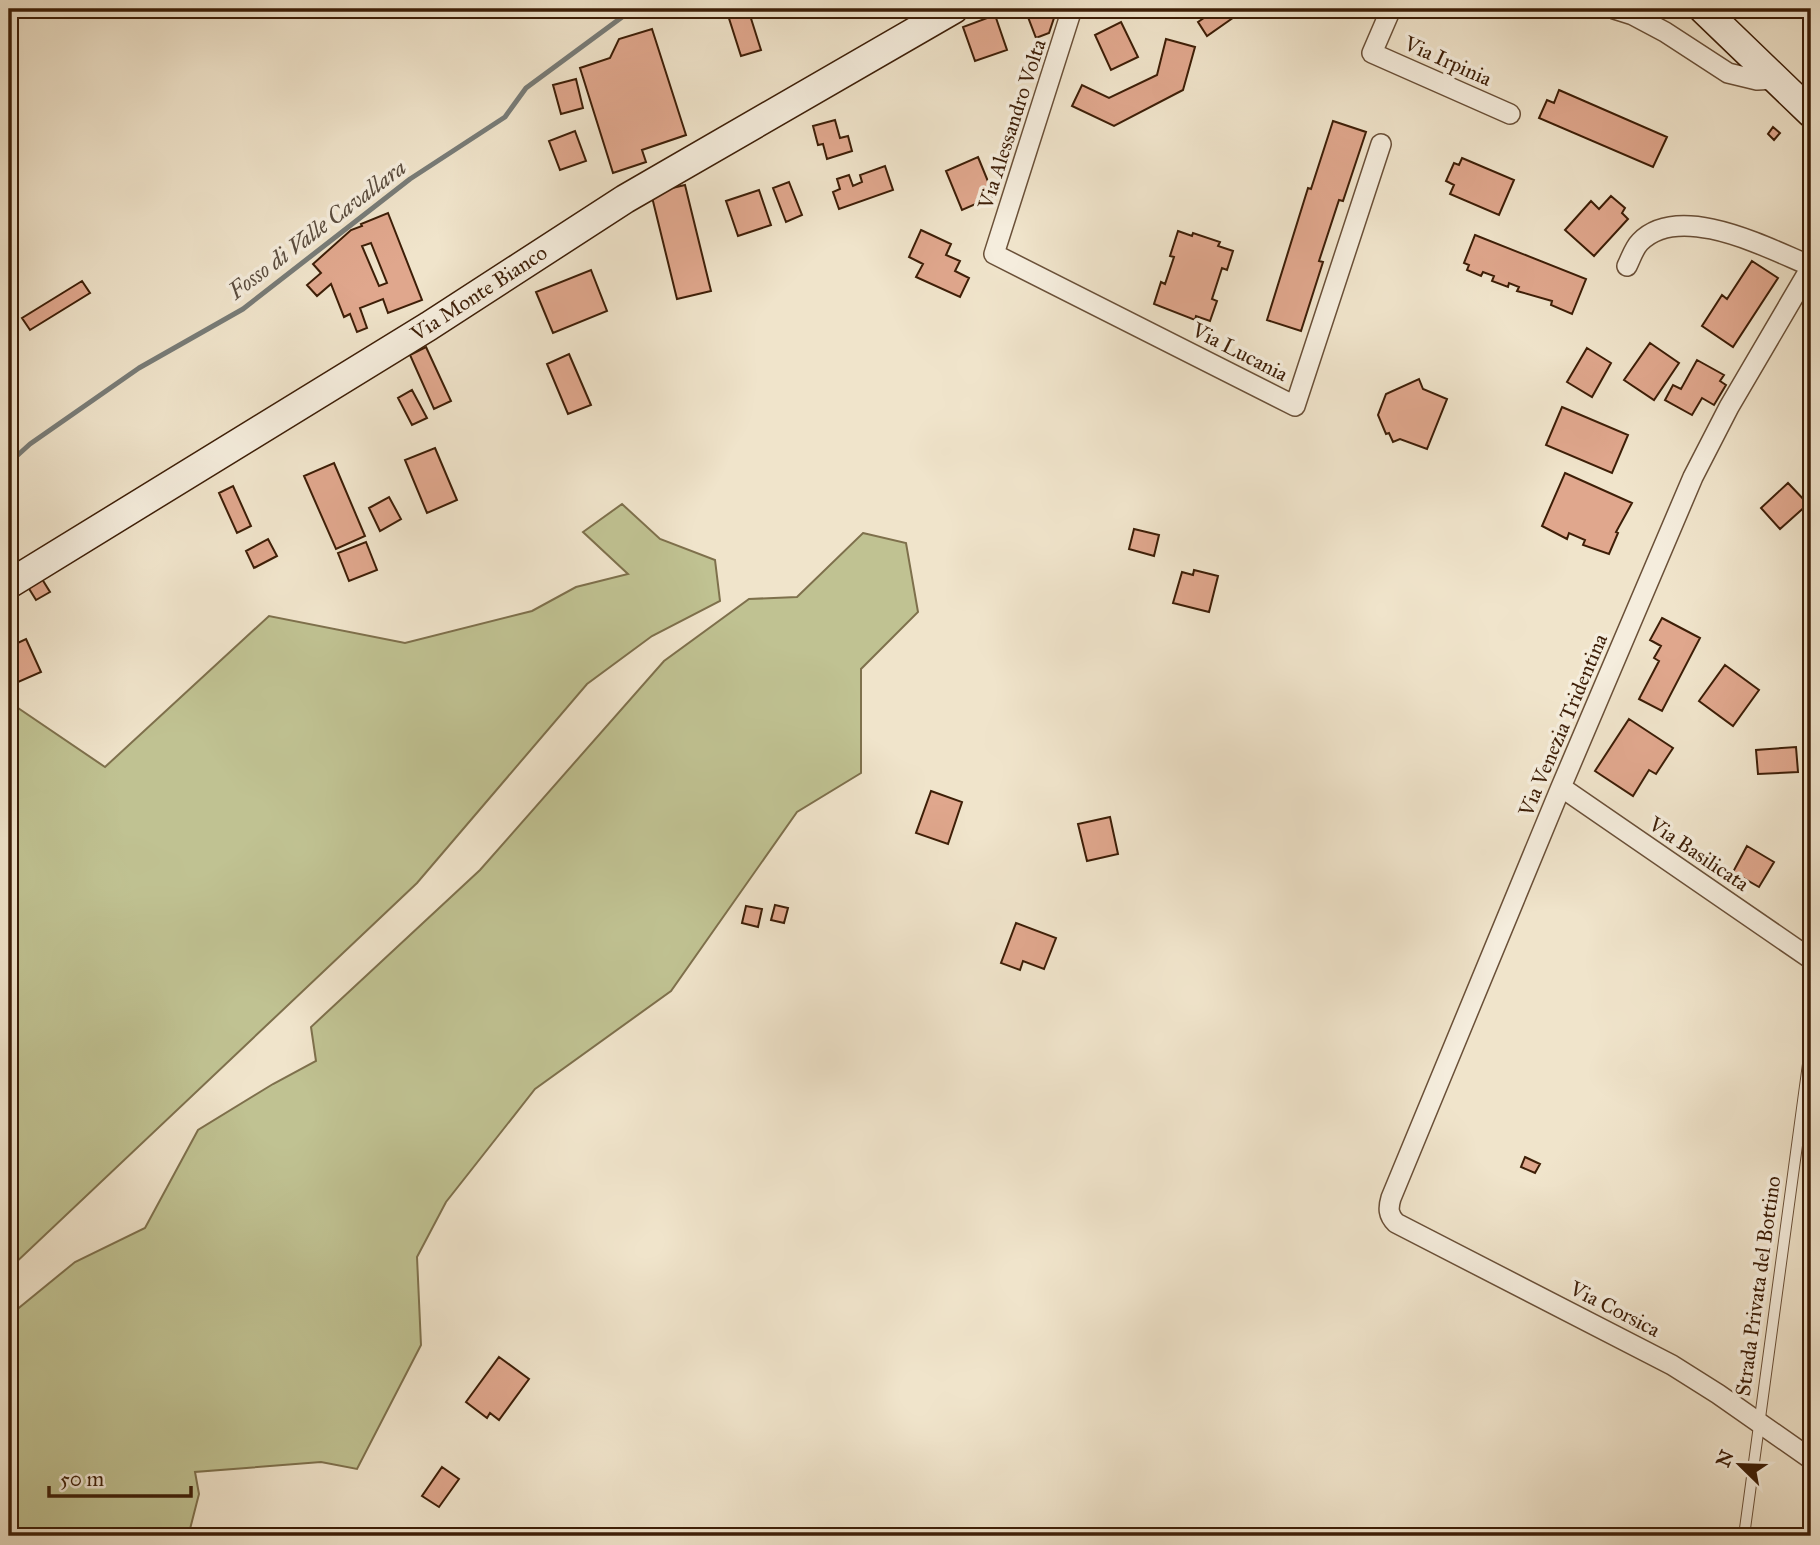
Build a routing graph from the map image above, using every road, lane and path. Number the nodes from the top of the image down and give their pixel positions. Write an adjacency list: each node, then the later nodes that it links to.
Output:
1 (954, 9): 13 (main road, Via Monte Bianco)
2 (1072, 9): 10 (street, Via Alessandro Volta)
3 (1391, 9): 8 (street, Via Irpinia)
4 (1614, 9): 6 (street)
5 (1703, 9): 6 (main road)
6 (1777, 79): 7 (main road)
7 (1811, 113)
8 (1510, 114)
9 (1381, 144): 10 (street, Via Lucania)
10 (994, 254)
11 (1628, 266): 12 (street)
12 (1811, 267): 14 (street, Via Venezia Tridentina)
13 (9, 584)
14 (1561, 787): 15 (street, Via Basilicata); 17 (street, Via Venezia Tridentina)
15 (1811, 959)
16 (1811, 1042): 18 (lane, Strada Privata del Bottino)
17 (1389, 1214): 18 (street, Via Corsica)
18 (1759, 1422): 19 (street, Via Corsica); 20 (lane, Strada Privata del Bottino)
19 (1811, 1459)
20 (1744, 1536)

